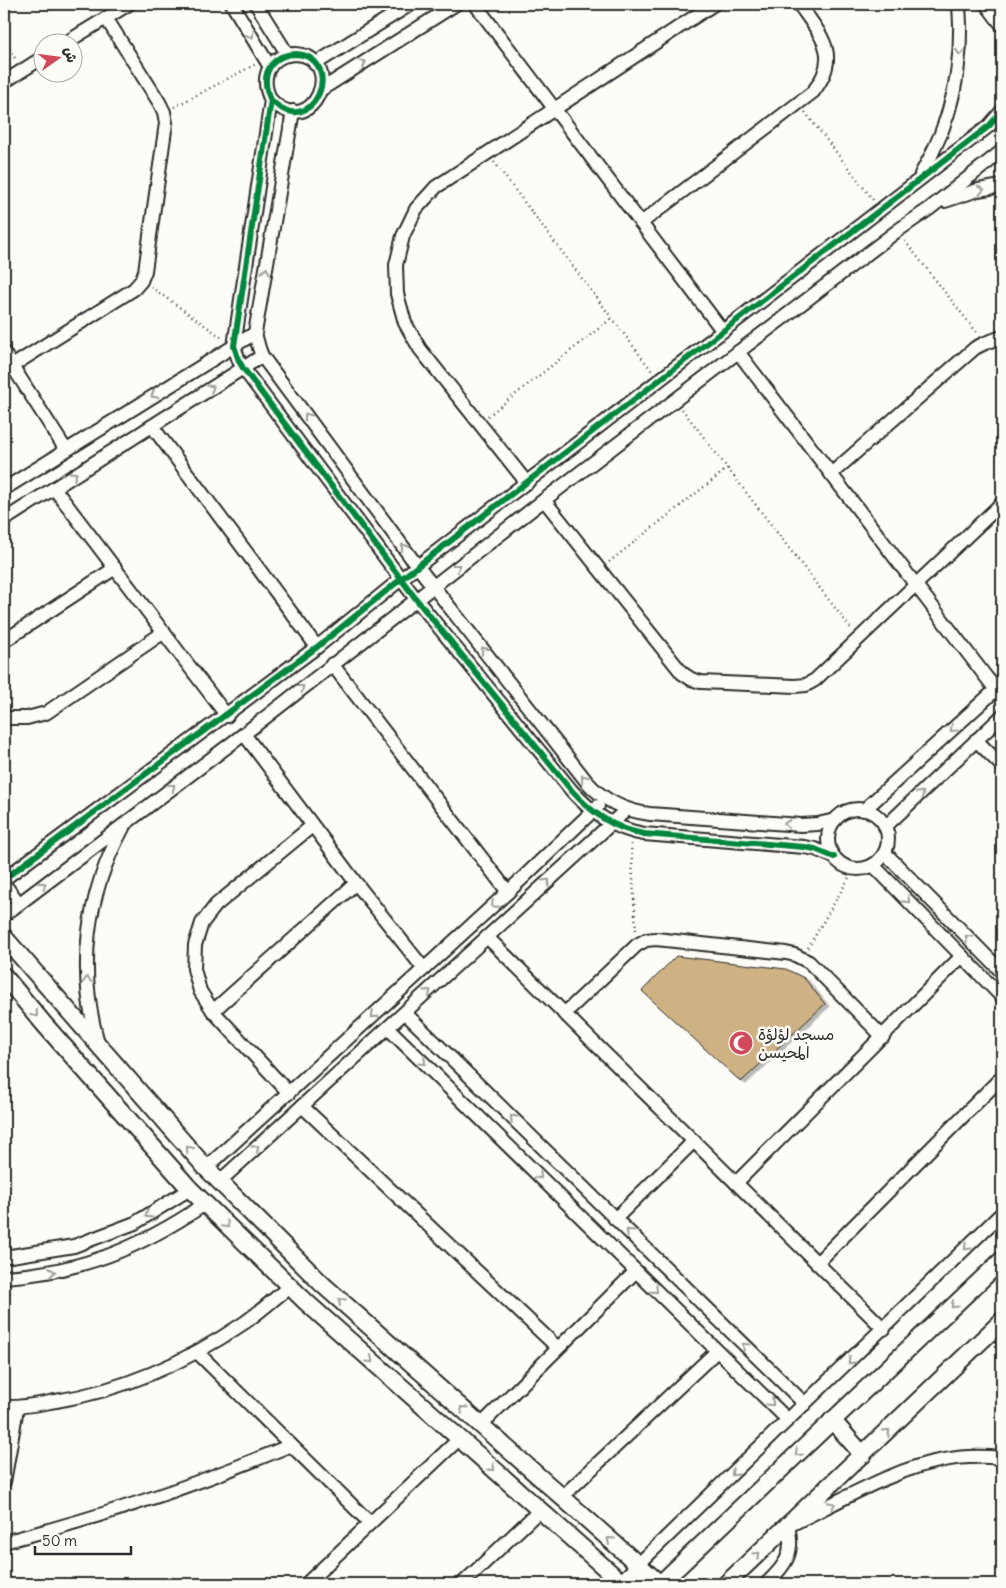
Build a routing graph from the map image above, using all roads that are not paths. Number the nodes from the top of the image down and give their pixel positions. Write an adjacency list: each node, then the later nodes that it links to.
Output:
1 (129, 4): 11 (street)
2 (232, 4): 15 (street, one-way to 15)
3 (256, 4): 14 (street)
4 (411, 4): 17 (street)
5 (456, 4): 19 (street, one-way to 5)
6 (475, 4): 21 (street)
7 (714, 4): 21 (street)
8 (799, 4): 28 (street)
9 (959, 4): 25 (street, one-way to 25)
10 (986, 4): 12 (street)
11 (106, 18): 13 (street); 36 (street)
12 (1002, 25)
13 (82, 33)
14 (288, 55): 15 (street); 17 (street)
15 (268, 63): 20 (street)
16 (32, 64): 18 (street)
17 (315, 64): 19 (street)
18 (4, 82)
19 (322, 89): 22 (street)
20 (271, 100): 22 (street); 32 (street)
21 (554, 109): 28 (street); 41 (street)
22 (293, 111): 30 (street, one-way to 22)
23 (1000, 118): 25 (street)
24 (1002, 151): 27 (street)
25 (918, 180): 29 (street)
26 (1002, 186): 27 (street, one-way to 26)
27 (929, 209): 33 (street)
28 (641, 224): 29 (street)
29 (722, 330): 41 (street)
30 (255, 332): 32 (street); 35 (street)
31 (1002, 337): 40 (street)
32 (234, 346): 37 (street); 39 (street, one-way to 39)
33 (738, 352): 40 (street); 44 (street)
34 (4, 353): 36 (street)
35 (262, 356): 37 (street); 47 (street, one-way to 35)
36 (12, 366): 39 (street)
37 (243, 368): 38 (street, one-way to 37); 49 (street)
38 (152, 426): 42 (street, one-way to 38); 55 (street)
39 (66, 450): 43 (street)
40 (831, 474): 51 (street)
41 (528, 482): 47 (street)
42 (54, 488): 46 (street); 48 (street)
43 (4, 489)
44 (544, 500): 50 (street, one-way to 44); 51 (street)
45 (1002, 503): 51 (street)
46 (4, 520)
47 (418, 567): 49 (street); 50 (street)
48 (115, 568): 53 (street); 54 (street)
49 (401, 579): 52 (street); 55 (street)
50 (433, 586): 52 (street); 66 (street, one-way to 50)
51 (915, 586): 57 (street)
52 (416, 599): 56 (street); 69 (street)
53 (164, 632): 59 (street); 61 (street)
54 (4, 641)
55 (317, 648): 59 (street)
56 (332, 664): 63 (street, one-way to 56); 81 (street)
57 (999, 687): 58 (street)
58 (971, 713): 62 (street); 68 (street, one-way to 68)
59 (226, 716): 78 (street)
60 (1002, 716): 62 (street)
61 (4, 718)
62 (987, 730): 64 (street)
63 (244, 734): 71 (street, one-way to 63); 73 (street)
64 (976, 740): 65 (street); 74 (street, one-way to 64)
65 (1002, 766)
66 (604, 798): 67 (street); 69 (street)
67 (626, 810): 70 (street, one-way to 67); 72 (street)
68 (864, 810): 70 (street); 74 (street)
69 (593, 812): 72 (street); 81 (street)
70 (835, 820): 76 (street)
71 (125, 823): 82 (street, one-way to 71); 96 (street, one-way to 71)
72 (611, 823): 76 (street); 85 (street, one-way to 72)
73 (312, 826): 79 (street); 91 (street)
74 (885, 827): 75 (street)
75 (885, 853): 77 (street); 88 (street, one-way to 75)
76 (834, 857): 77 (street)
77 (873, 865): 86 (street, one-way to 86)
78 (4, 879)
79 (356, 883): 87 (street); 91 (street)
80 (4, 884): 82 (street)
81 (508, 892): 87 (street, one-way to 87)
82 (19, 903): 83 (street)
83 (4, 914)
84 (4, 936): 96 (street)
85 (487, 937): 92 (street, one-way to 85); 93 (street)
86 (962, 956): 90 (street); 95 (street)
87 (424, 969): 98 (street, one-way to 98)
88 (1002, 972)
89 (4, 976): 104 (street, one-way to 104)
90 (1002, 997)
91 (213, 1011): 98 (street)
92 (405, 1013): 94 (street); 107 (street, one-way to 92)
93 (564, 1014): 95 (street); 100 (street)
94 (388, 1028): 99 (street); 111 (street, one-way to 111)
95 (883, 1037): 103 (street)
96 (99, 1045): 101 (street, one-way to 96)
97 (1002, 1077): 110 (street)
98 (288, 1093): 101 (street)
99 (302, 1106): 102 (street, one-way to 99); 118 (street)
100 (694, 1141): 103 (street); 107 (street)
101 (206, 1168): 102 (street)
102 (220, 1181): 113 (street)
103 (736, 1183): 110 (street)
104 (190, 1190): 105 (street); 108 (street, one-way to 108)
105 (205, 1204): 112 (street, one-way to 105); 114 (street, one-way to 114)
106 (1002, 1213): 117 (street, one-way to 117)
107 (615, 1218): 121 (street, one-way to 107)
108 (4, 1256)
109 (1002, 1260): 124 (street, one-way to 124)
110 (817, 1263): 117 (street)
111 (636, 1271): 118 (street); 119 (street, one-way to 119)
112 (4, 1277)
113 (322, 1284): 115 (street); 125 (street, one-way to 113)
114 (289, 1287): 115 (street); 120 (street)
115 (306, 1302): 126 (street, one-way to 126)
116 (1002, 1322): 128 (street, one-way to 116)
117 (884, 1329): 121 (street, one-way to 121)
118 (558, 1348): 125 (street)
119 (717, 1351): 123 (street, one-way to 123); 131 (street)
120 (197, 1352): 122 (street); 127 (street)
121 (805, 1404): 123 (street)
122 (10, 1408): 130 (street)
123 (788, 1420): 136 (street, one-way to 136)
124 (832, 1420): 128 (street); 140 (street, one-way to 140)
125 (481, 1425): 131 (street)
126 (459, 1439): 132 (street, one-way to 132); 133 (street)
127 (291, 1445): 133 (street); 135 (street)
128 (863, 1454): 134 (street)
129 (1002, 1458): 134 (street, one-way to 129)
130 (4, 1482)
131 (562, 1498): 136 (street, one-way to 131)
132 (539, 1511): 138 (street); 139 (street)
133 (370, 1523): 137 (street)
134 (788, 1526): 141 (street, one-way to 134); 142 (street)
135 (4, 1542)
136 (638, 1565): 139 (street); 140 (street)
137 (306, 1584)
138 (462, 1584)
139 (621, 1584)
140 (660, 1584)
141 (726, 1584)
142 (766, 1584)

